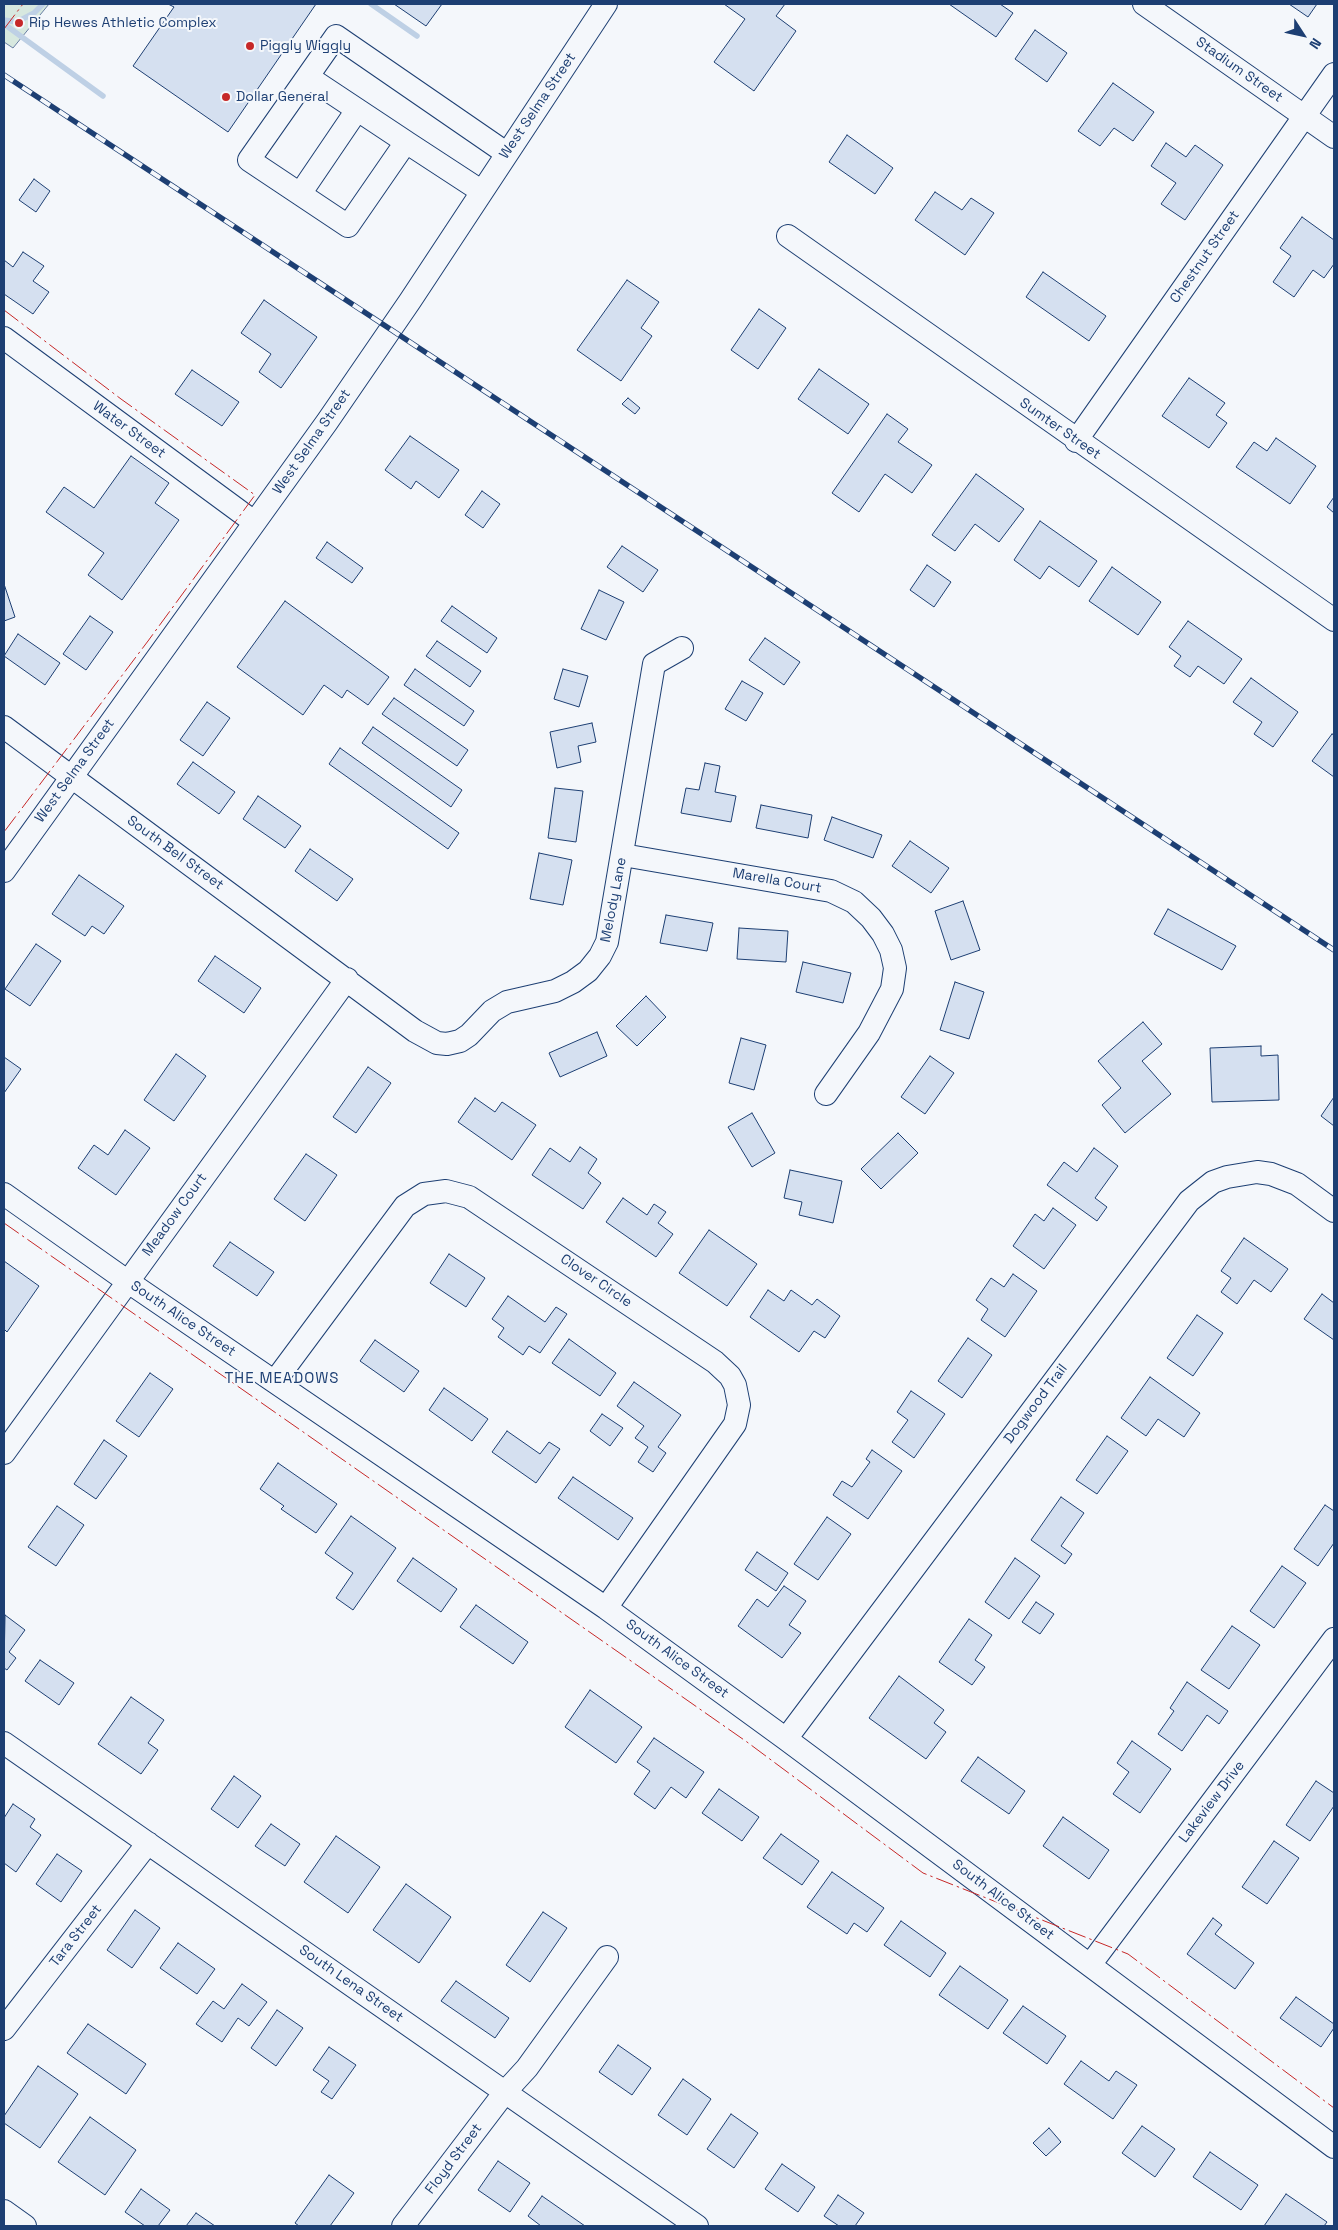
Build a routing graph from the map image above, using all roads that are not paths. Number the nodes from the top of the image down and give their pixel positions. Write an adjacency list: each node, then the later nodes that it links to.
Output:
1 (606, 4): 9 (street, West Selma Street)
2 (1144, 4): 6 (street, Stadium Street)
3 (1334, 74): 6 (street, Chestnut Street)
4 (308, 77): 5 (street); 9 (street); 11 (street)
5 (357, 110): 8 (street); 11 (street)
6 (1305, 116): 7 (street, Stadium Street); 14 (street, Chestnut Street)
7 (1334, 137)
8 (406, 142): 10 (street); 11 (street)
9 (506, 153): 10 (street, West Selma Street)
10 (481, 191): 15 (street, West Selma Street)
11 (300, 194)
12 (788, 236): 14 (street, Sumter Street)
13 (4, 338): 15 (street, Water Street)
14 (1076, 441): 16 (street, Sumter Street)
15 (254, 522): 19 (street, West Selma Street)
16 (1334, 620)
17 (682, 648): 20 (street, Melody Lane)
18 (4, 728): 19 (street, South Bell Street)
19 (71, 777): 21 (street, West Selma Street); 22 (street, South Bell Street)
20 (623, 855): 22 (street, Melody Lane); 23 (street, Marella Court)
21 (4, 871)
22 (347, 979): 26 (street, Meadow Court)
23 (826, 1094)
24 (4, 1194): 26 (street, South Alice Street)
25 (1334, 1211): 31 (street, Dogwood Trail)
26 (127, 1281): 27 (street, South Alice Street); 28 (street, Meadow Court)
27 (275, 1381): 29 (street, South Alice Street); 29 (street, Clover Circle)
28 (4, 1453)
29 (606, 1608): 31 (street, South Alice Street)
30 (1334, 1639): 35 (street, Lakeview Drive)
31 (786, 1739): 35 (street, South Alice Street)
32 (4, 1743): 33 (street, South Lena Street)
33 (148, 1843): 36 (street, Tara Street); 37 (street, South Lena Street)
34 (607, 1957): 37 (street, Floyd Street)
35 (1090, 1965): 38 (street, South Alice Street)
36 (4, 2029)
37 (505, 2092): 41 (street, Floyd Street); 42 (street, South Lena Street)
38 (1334, 2147)
39 (4, 2210): 40 (street)
40 (25, 2226)
41 (403, 2226)
42 (697, 2226)

